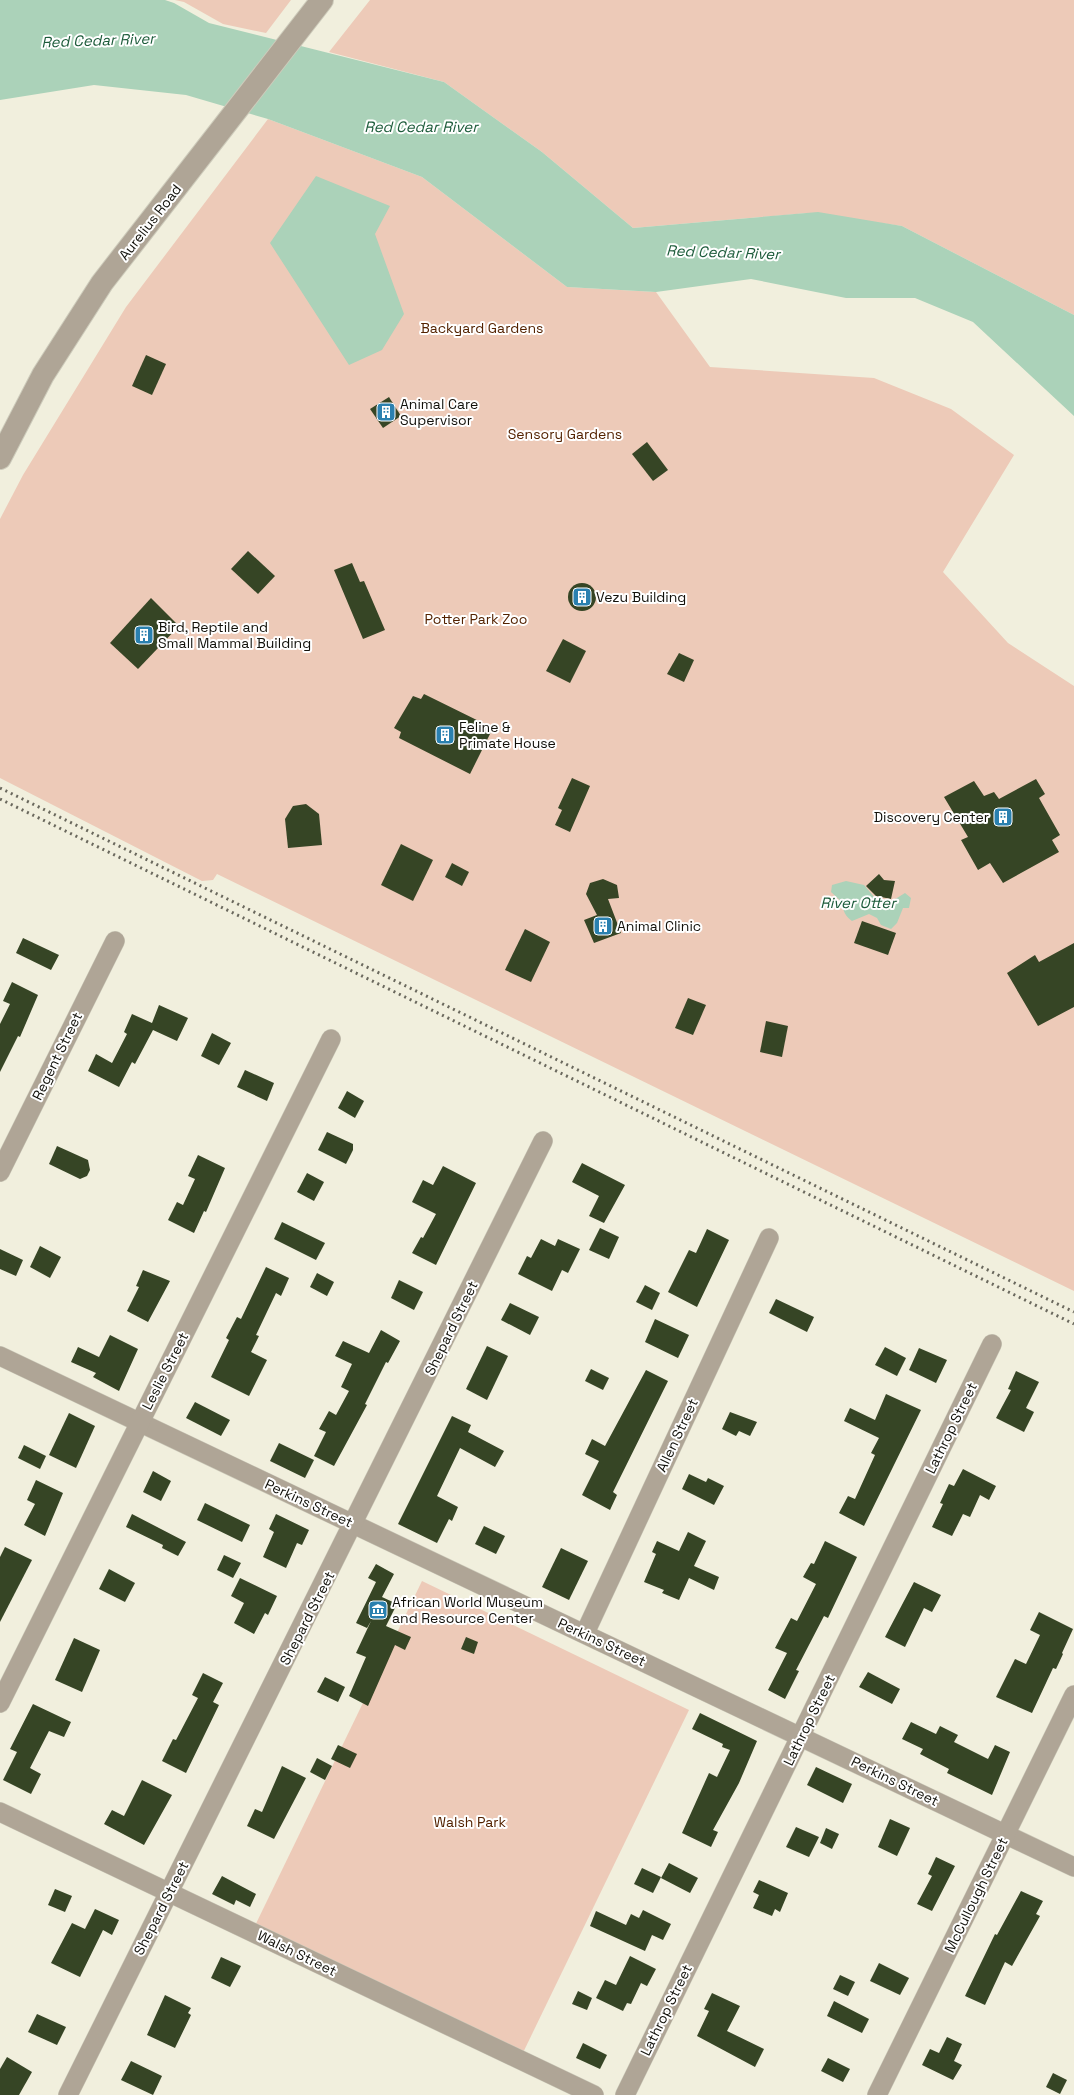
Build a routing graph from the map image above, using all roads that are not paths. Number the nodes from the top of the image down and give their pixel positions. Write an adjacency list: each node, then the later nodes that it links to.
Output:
1 (322, 0): 2 (street, Aurelius Road)
2 (0, 458)
3 (115, 941): 6 (street, Regent Street)
4 (331, 1039): 10 (street, Leslie Street)
5 (544, 1141): 11 (street, Shepard Street)
6 (0, 1172)
7 (769, 1238): 12 (street, Allen Street)
8 (992, 1344): 15 (street, Lathrop Street)
9 (0, 1356): 10 (street, Perkins Street)
10 (140, 1423): 11 (street, Perkins Street); 14 (street, Leslie Street)
11 (354, 1524): 12 (street, Perkins Street); 19 (street, Shepard Street)
12 (584, 1633): 15 (street, Perkins Street)
13 (1074, 1695): 17 (street, McCullough Street)
14 (0, 1703)
15 (801, 1736): 17 (street, Perkins Street); 22 (street, Lathrop Street)
16 (0, 1812): 19 (street, Walsh Street)
17 (1006, 1834): 18 (street, Perkins Street); 23 (street, McCullough Street)
18 (1074, 1867)
19 (169, 1892): 20 (street, Shepard Street); 21 (street, Walsh Street)
20 (68, 2095)
21 (594, 2095)
22 (625, 2095)
23 (877, 2095)

